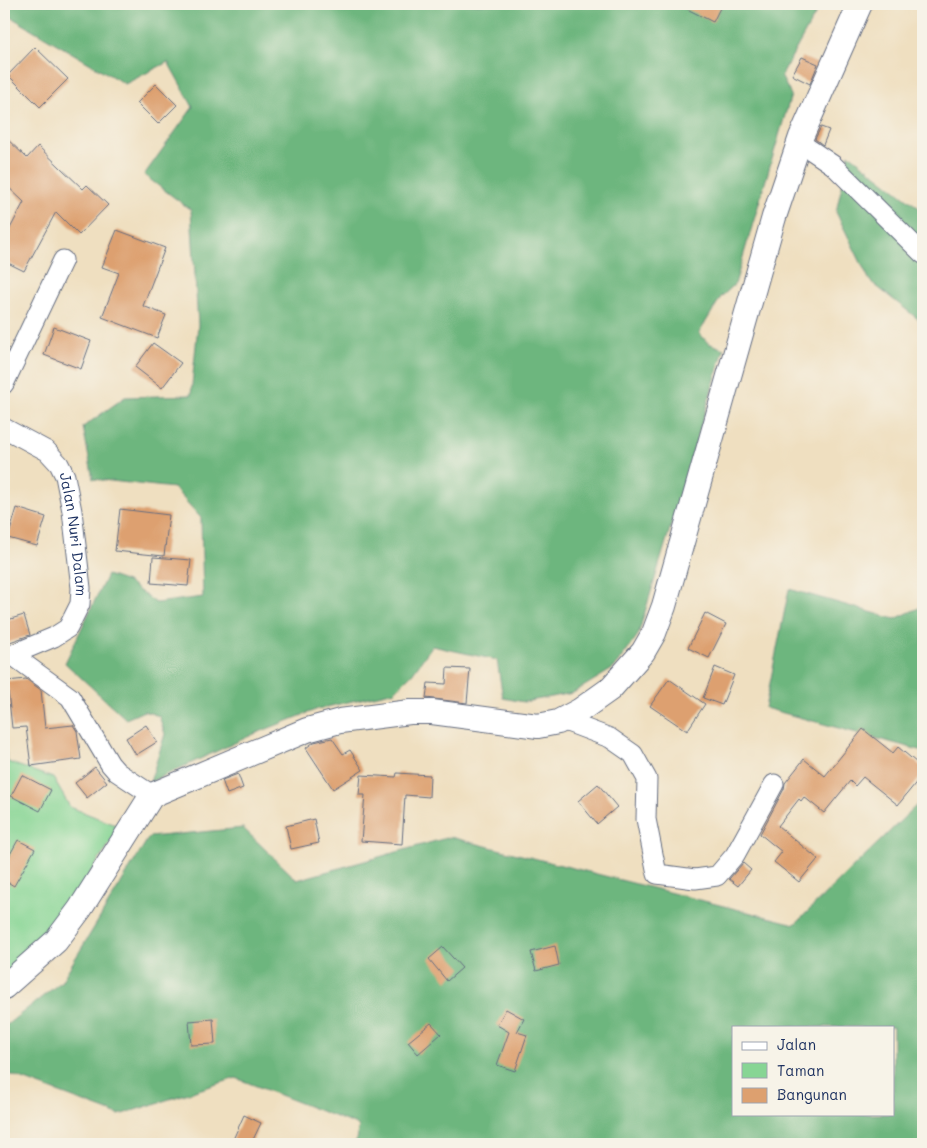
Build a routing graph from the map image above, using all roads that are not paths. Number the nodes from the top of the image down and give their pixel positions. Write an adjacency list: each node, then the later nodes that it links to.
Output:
1 (860, 4): 2 (main road)
2 (799, 142): 3 (street); 8 (main road)
3 (923, 254)
4 (63, 260): 5 (street)
5 (4, 384)
6 (4, 428): 7 (street, Jalan Nuri Dalam)
7 (8, 656): 10 (street)
8 (562, 720): 9 (street); 10 (main road)
9 (774, 784)
10 (152, 795): 11 (main road)
11 (4, 987)

